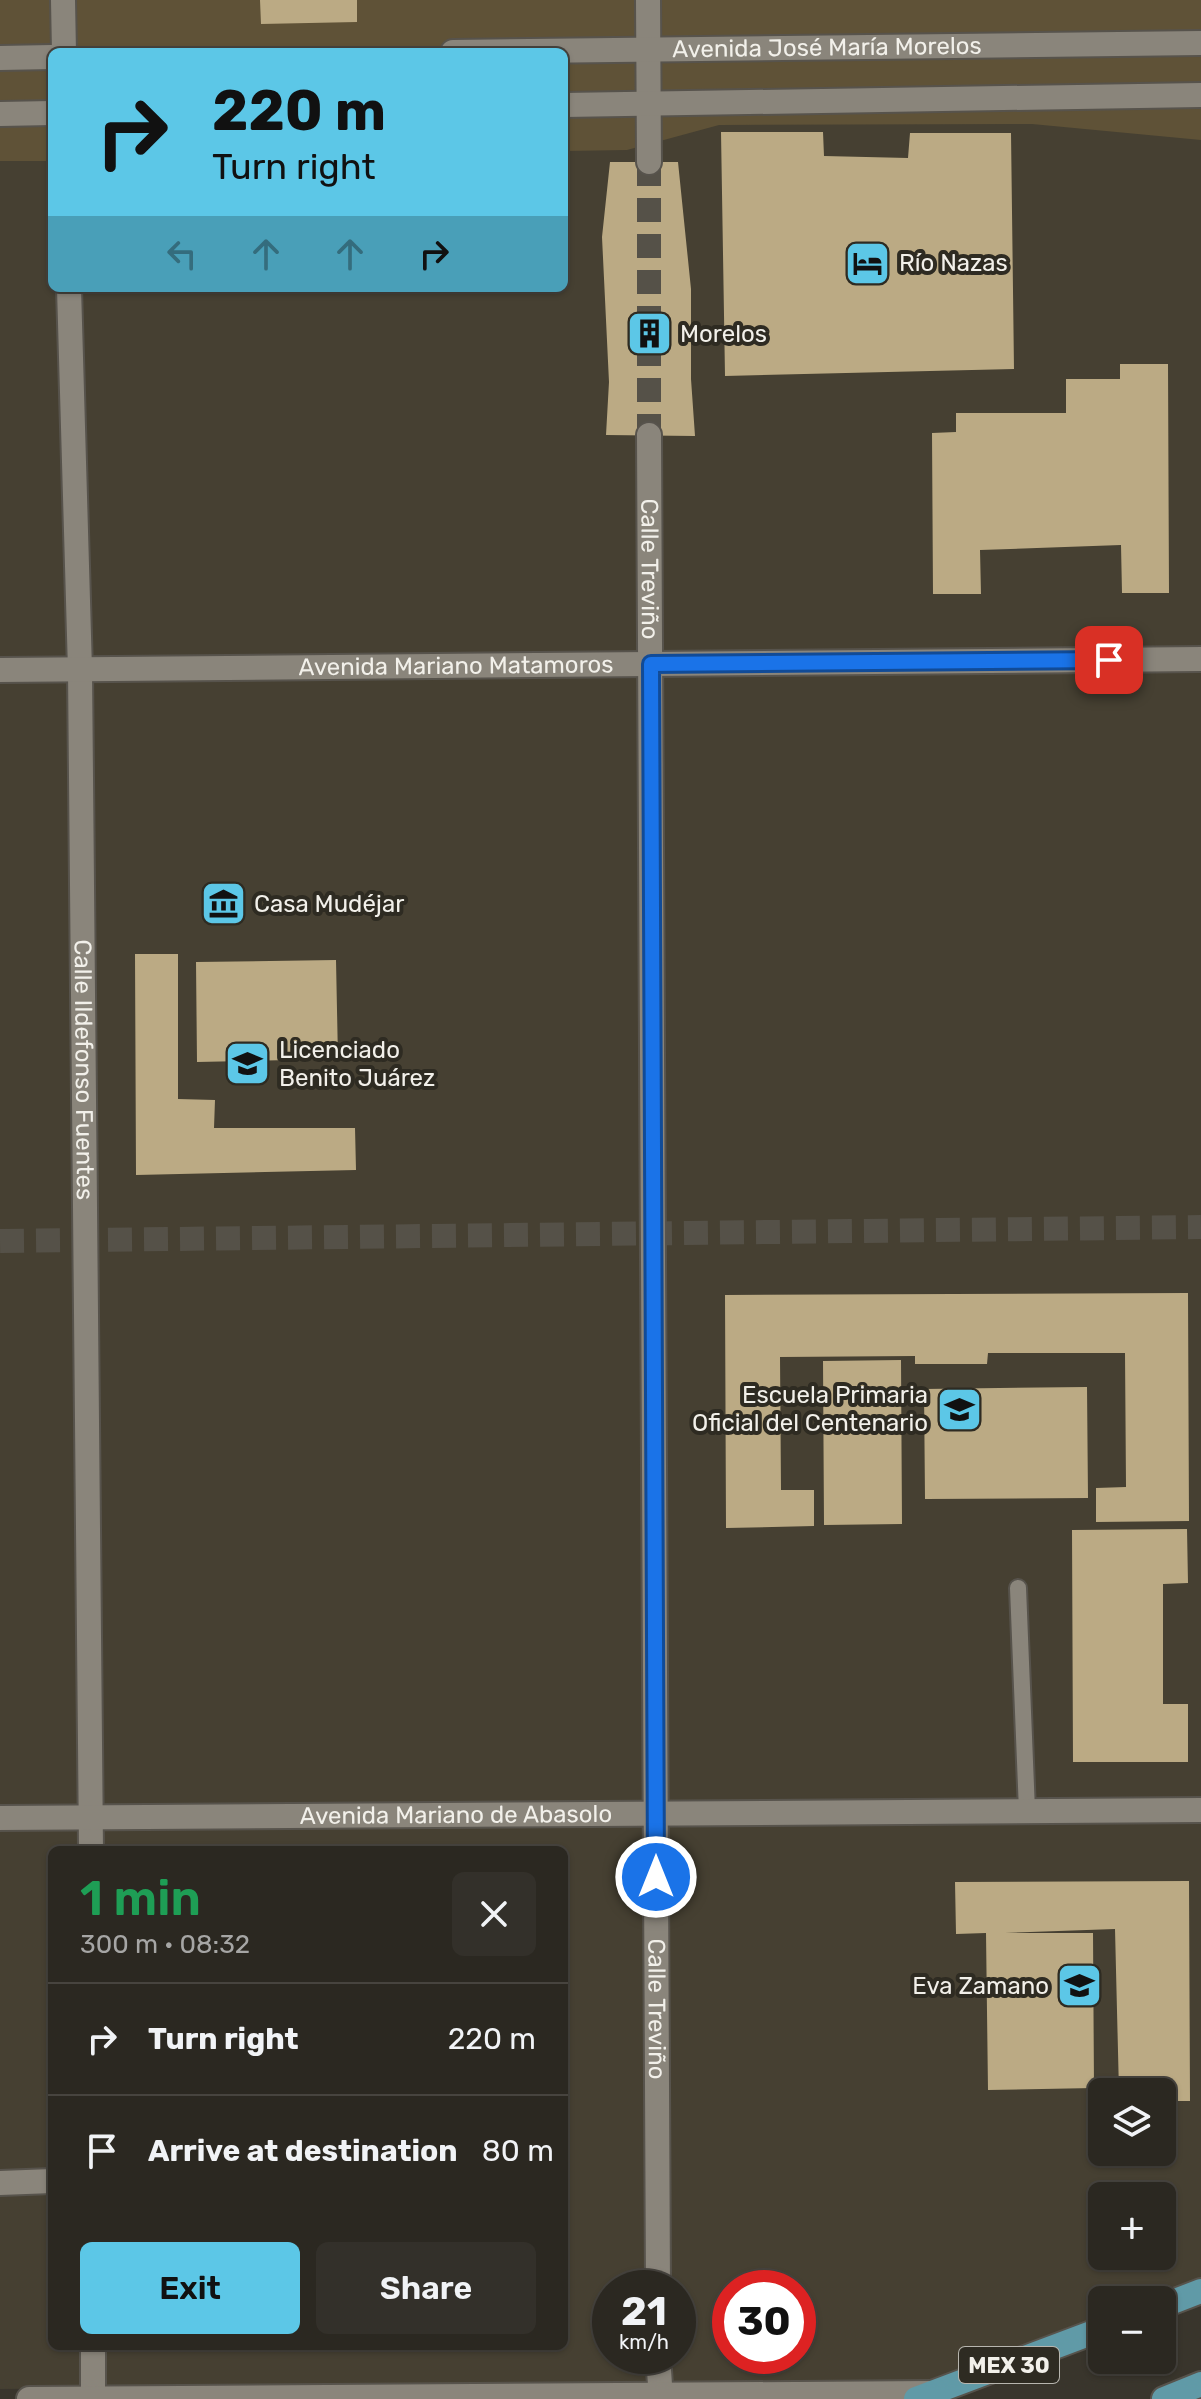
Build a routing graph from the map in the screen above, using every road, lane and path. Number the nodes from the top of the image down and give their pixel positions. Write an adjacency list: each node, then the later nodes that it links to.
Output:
1 (63, 0): 4 (street)
2 (648, 0): 5 (street)
3 (1201, 43): 5 (street, Avenida José María Morelos)
4 (64, 48)
5 (649, 49): 6 (street, Avenida José María Morelos); 10 (street)
6 (568, 50)
7 (48, 57): 8 (street)
8 (0, 58)
9 (1201, 95): 10 (street)
10 (649, 104): 11 (street); 14 (street)
11 (568, 105)
12 (48, 113): 13 (street)
13 (0, 114)
14 (649, 162)
15 (69, 292): 20 (street, Calle Ildefonso Fuentes)
16 (649, 435): 18 (street, Calle Treviño)
17 (1201, 659): 18 (street, Avenida Mariano Matamoros)
18 (651, 664): 20 (street, Avenida Mariano Matamoros); 24 (street, Calle Treviño)
19 (0, 670): 20 (street, Avenida Mariano Matamoros)
20 (80, 670): 26 (street, Calle Ildefonso Fuentes)
21 (1018, 1588): 23 (lane)
22 (1201, 1810): 23 (street, Avenida Mariano de Abasolo)
23 (1027, 1811): 24 (street, Avenida Mariano de Abasolo)
24 (656, 1814): 26 (street, Avenida Mariano de Abasolo); 30 (street, Calle Treviño)
25 (0, 1818): 26 (street, Avenida Mariano de Abasolo)
26 (91, 1818): 27 (street, Calle Ildefonso Fuentes)
27 (91, 1846)
28 (48, 2181): 29 (street)
29 (0, 2183)
30 (658, 2270)
31 (1201, 2291): 32 (main road)
32 (1176, 2301)
33 (1088, 2334): 38 (main road, MEX 30)
34 (93, 2350): 40 (street)
35 (659, 2374): 37 (street)
36 (1201, 2384): 41 (main road)
37 (660, 2396): 38 (street); 40 (street)
38 (924, 2396)
39 (29, 2399): 40 (street)
40 (93, 2399)
41 (1164, 2399)

